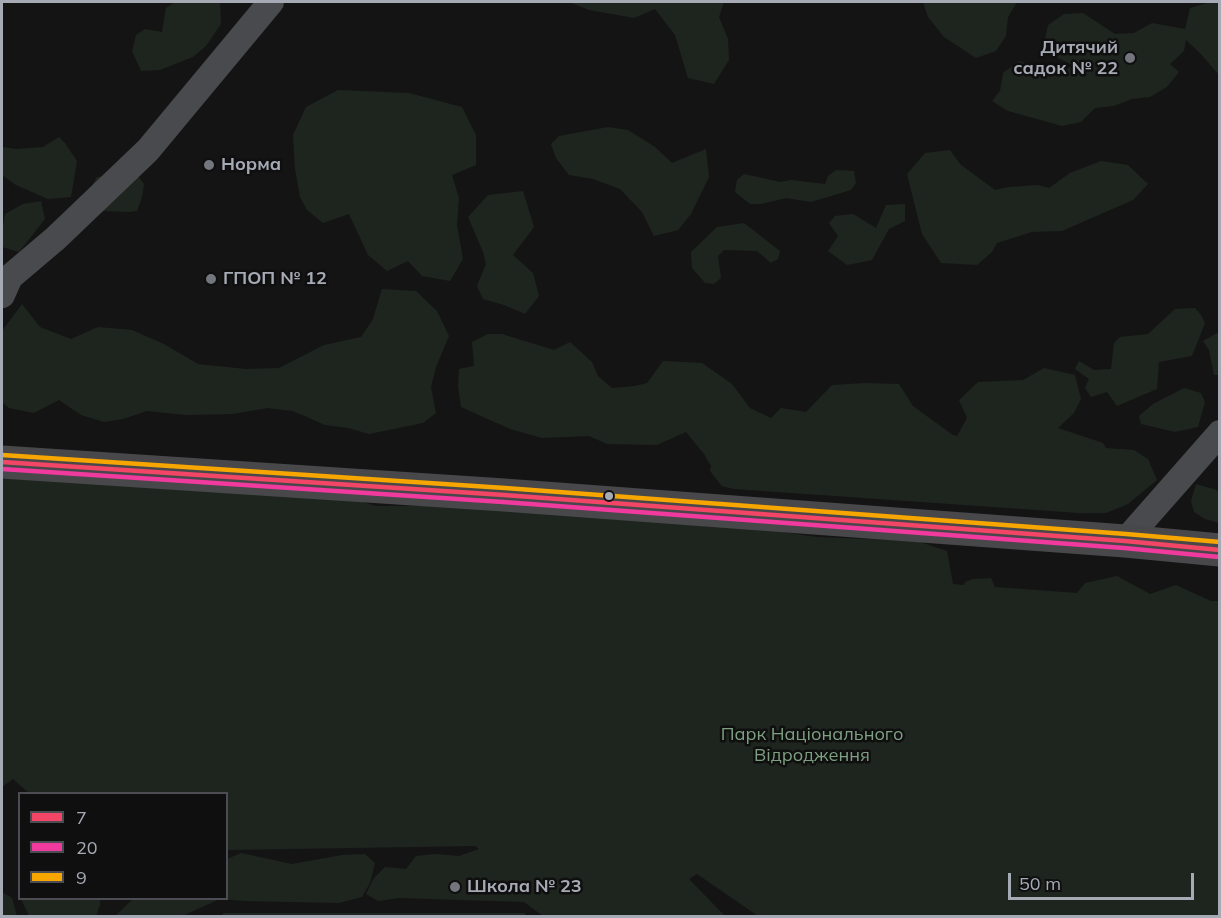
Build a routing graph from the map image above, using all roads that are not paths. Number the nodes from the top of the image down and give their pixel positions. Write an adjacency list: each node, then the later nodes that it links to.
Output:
1 (271, 2): 2 (street)
2 (2, 296)
3 (1220, 433): 5 (street)
4 (2, 462): 5 (main road)
5 (1125, 541): 6 (main road)
6 (1220, 550)

